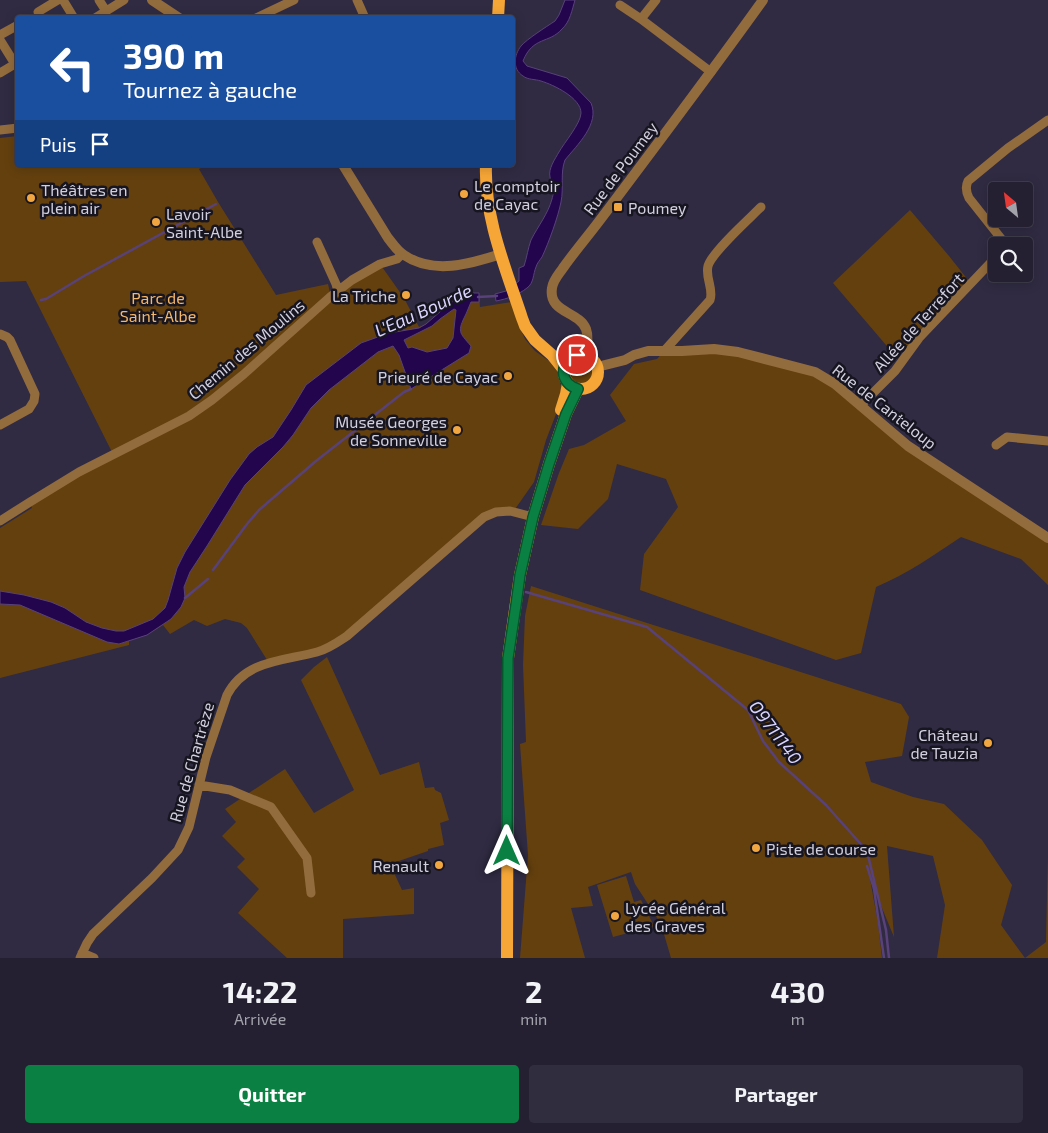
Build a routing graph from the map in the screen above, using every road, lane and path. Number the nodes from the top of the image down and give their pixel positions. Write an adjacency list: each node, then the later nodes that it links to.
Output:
1 (58, 0): 13 (street)
2 (63, 0): 14 (street)
3 (99, 0): 12 (street)
4 (124, 0): 12 (street)
5 (152, 0): 16 (street)
6 (294, 0): 17 (street)
7 (357, 0): 18 (street)
8 (499, 0): 19 (main road)
9 (656, 0): 20 (street)
10 (763, 0): 26 (street, Rue de Poumey)
11 (620, 5): 20 (street)
12 (106, 11): 15 (street)
13 (38, 12)
14 (72, 15)
15 (100, 15)
16 (174, 15)
17 (262, 15)
18 (364, 15)
19 (498, 15)
20 (641, 20): 26 (street)
21 (15, 27): 22 (street)
22 (0, 35)
23 (0, 40): 24 (street)
24 (15, 64)
25 (15, 66): 27 (street)
26 (711, 72): 42 (street, Rue de Poumey)
27 (0, 73)
28 (1048, 120): 34 (street)
29 (15, 128): 30 (street)
30 (0, 130)
31 (344, 167): 36 (street)
32 (486, 167): 37 (main road)
33 (761, 207): 41 (street)
34 (1000, 237)
35 (318, 242): 39 (street)
36 (402, 254): 37 (street); 39 (street, Chemin des Moulins)
37 (501, 254): 43 (main road)
38 (988, 266): 46 (street, Allée de Terrefort)
39 (338, 291): 51 (street, Chemin des Moulins)
40 (0, 334): 47 (street)
41 (666, 350): 44 (street, Rue de Canteloup); 46 (street, Rue de Canteloup)
42 (586, 355): 43 (main road); 44 (main road)
43 (567, 364): 45 (main road)
44 (597, 367): 45 (main road)
45 (573, 386): 50 (main road)
46 (861, 406): 52 (street, Rue de Canteloup)
47 (0, 425)
48 (1048, 441): 49 (street)
49 (996, 445)
50 (530, 516): 53 (street, Rue de Chartrèze); 57 (main road)
51 (0, 521)
52 (1048, 538)
53 (199, 785): 54 (street); 55 (street, Rue de Chartrèze)
54 (311, 893)
55 (81, 956): 56 (street)
56 (94, 958)
57 (507, 958)

